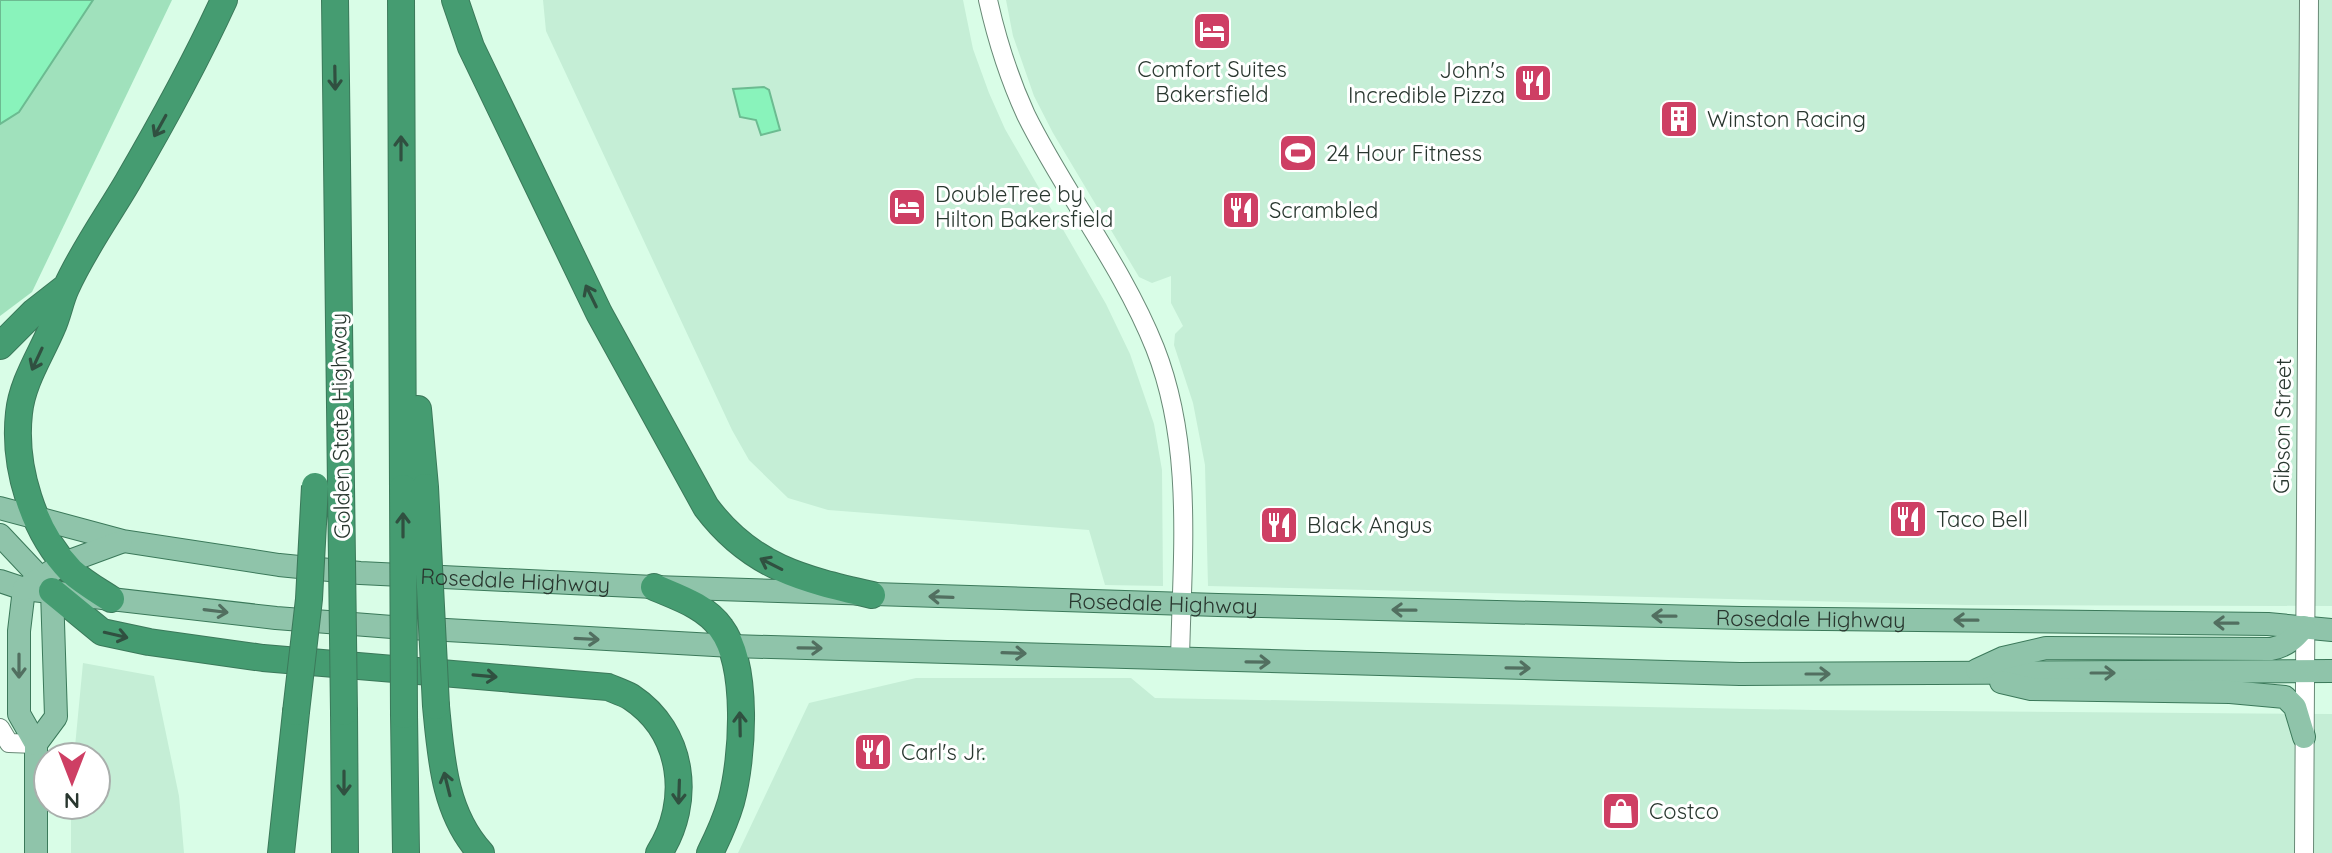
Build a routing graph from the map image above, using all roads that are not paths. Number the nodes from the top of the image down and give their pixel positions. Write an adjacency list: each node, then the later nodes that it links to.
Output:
1 (224, 0): 7 (highway, one-way to 7)
2 (335, 0): 9 (highway, Golden State Highway, one-way to 9)
3 (401, 0): 10 (highway, one-way to 3)
4 (455, 0): 19 (highway, one-way to 4)
5 (988, 0): 21 (street)
6 (2309, 0): 22 (street, Gibson Street)
7 (66, 287): 8 (highway); 12 (highway, one-way to 12)
8 (0, 346)
9 (328, 486): 36 (highway, bridge); 37 (highway, Golden State Highway, one-way to 37, bridge)
10 (414, 487): 38 (highway, one-way to 10, bridge); 39 (highway, one-way to 10, bridge)
11 (0, 508): 12 (main road, Rosedale Highway)
12 (38, 519): 14 (main road, Rosedale Highway); 15 (highway)
13 (0, 535): 17 (main road)
14 (123, 541): 15 (main road); 18 (main road, Rosedale Highway)
15 (64, 563): 17 (main road); 20 (highway)
16 (0, 581): 17 (main road)
17 (39, 586): 20 (main road); 31 (main road, one-way to 31); 32 (main road); 40 (highway, one-way to 40)
18 (654, 587): 19 (main road, Rosedale Highway); 24 (highway)
19 (872, 595): 21 (main road, Rosedale Highway, one-way to 19)
20 (111, 599): 24 (main road, one-way to 24)
21 (1181, 604): 22 (main road, Rosedale Highway, one-way to 21); 25 (street)
22 (2304, 627): 23 (main road, Rosedale Highway); 27 (street, Gibson Street); 28 (main road)
23 (2332, 630)
24 (732, 646): 25 (main road, one-way to 25); 41 (highway, one-way to 24)
25 (1180, 660): 28 (main road, one-way to 28)
26 (2332, 671): 27 (main road)
27 (2304, 672): 28 (main road, one-way to 27); 30 (street, Gibson Street)
28 (1969, 674): 30 (main road)
29 (0, 728): 33 (street)
30 (2304, 737): 42 (street, Gibson Street)
31 (34, 741)
32 (38, 741)
33 (32, 744)
34 (36, 821): 35 (main road)
35 (36, 853)
36 (281, 853)
37 (345, 853)
38 (406, 853)
39 (481, 853)
40 (659, 853)
41 (710, 853)
42 (2304, 853)

